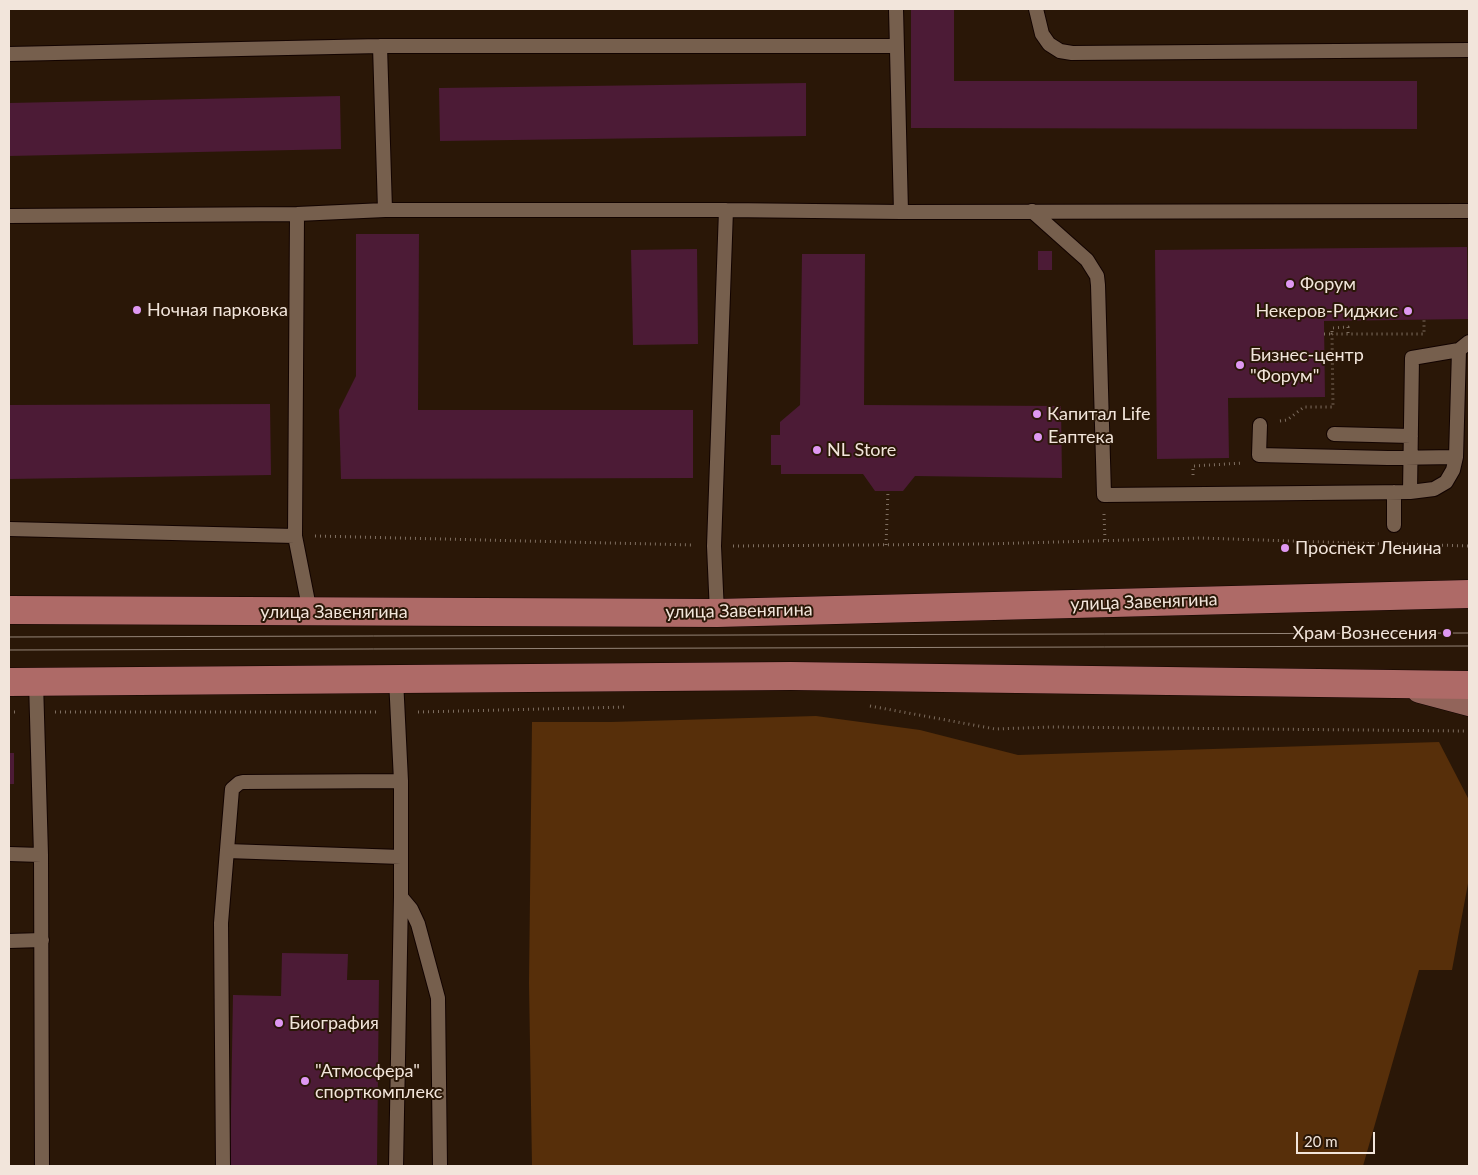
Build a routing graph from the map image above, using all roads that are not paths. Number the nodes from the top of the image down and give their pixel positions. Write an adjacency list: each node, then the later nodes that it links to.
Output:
1 (896, 9): 4 (lane)
2 (1036, 9): 5 (lane)
3 (380, 46): 4 (lane); 6 (lane); 7 (lane)
4 (896, 46): 11 (lane)
5 (1469, 50)
6 (9, 54)
7 (385, 210): 8 (lane); 12 (lane)
8 (726, 210): 11 (lane); 30 (lane)
9 (1032, 211): 10 (lane); 11 (lane); 20 (lane)
10 (1469, 211)
11 (902, 212)
12 (297, 214): 13 (lane); 24 (lane)
13 (9, 216)
14 (1464, 346): 17 (lane); 18 (lane)
15 (1260, 424): 19 (lane)
16 (1334, 434): 17 (lane)
17 (1411, 436): 19 (lane)
18 (1456, 456): 19 (lane); 21 (lane)
19 (1410, 457): 21 (lane)
20 (1394, 492): 21 (lane); 22 (lane)
21 (1410, 492)
22 (1394, 525)
23 (9, 529): 24 (lane)
24 (295, 536): 29 (lane)
25 (1469, 580): 27 (main road)
26 (1469, 594): 27 (main road, улица Завенягина)
27 (1401, 595): 30 (main road, улица Завенягина)
28 (9, 610): 29 (main road, улица Завенягина)
29 (310, 612): 30 (main road, улица Завенягина)
30 (717, 613)
31 (396, 679): 33 (main road); 34 (main road); 37 (lane)
32 (9, 682): 33 (main road)
33 (36, 682): 40 (lane)
34 (1399, 684): 35 (main road); 36 (main road)
35 (1469, 685)
36 (1469, 702)
37 (401, 781): 38 (lane); 41 (lane)
38 (227, 851): 41 (lane); 46 (lane)
39 (9, 854): 40 (lane)
40 (41, 855): 43 (lane)
41 (401, 857): 42 (lane)
42 (401, 898): 47 (lane); 48 (lane)
43 (42, 940): 44 (lane); 45 (lane)
44 (9, 941)
45 (42, 1166)
46 (223, 1166)
47 (396, 1166)
48 (440, 1166)

